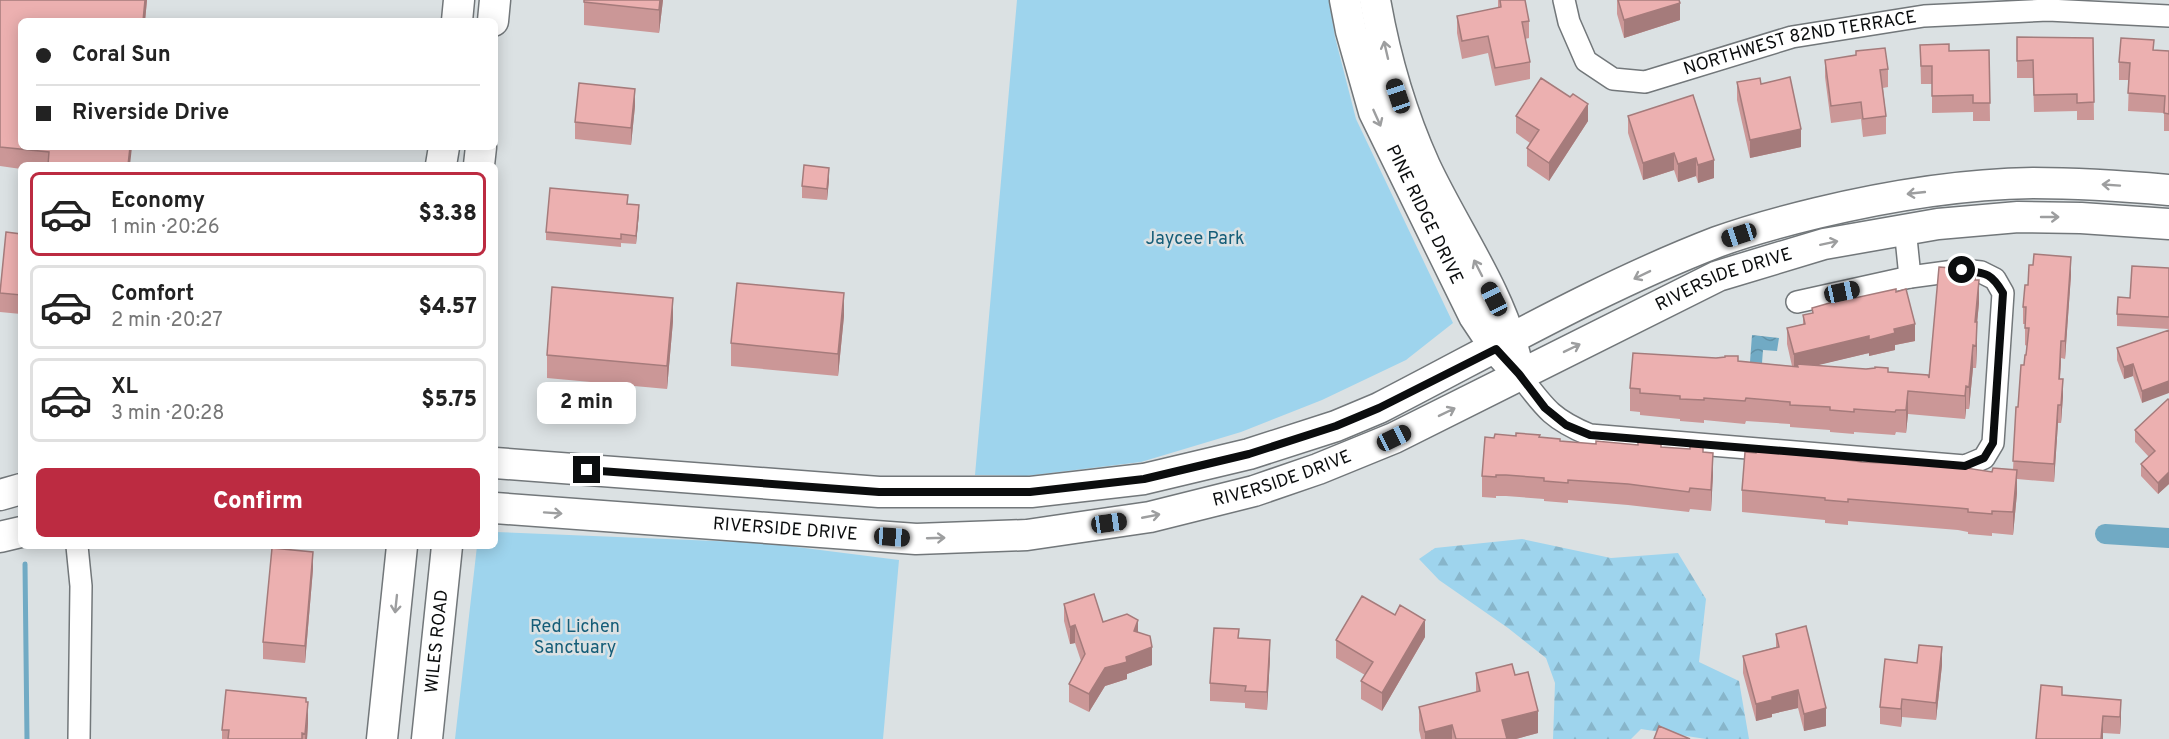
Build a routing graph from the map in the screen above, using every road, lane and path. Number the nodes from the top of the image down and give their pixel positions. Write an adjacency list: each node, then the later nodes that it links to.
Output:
1 (459, 0): 8 (street)
2 (495, 0): 9 (street)
3 (1345, 0): 15 (street, PINE RIDGE DRIVE, one-way to 15)
4 (1375, 0): 15 (street, PINE RIDGE DRIVE, one-way to 4)
5 (1564, 0): 6 (street, NORTHWEST 82ND TERRACE)
6 (1923, 8): 7 (street, NORTHWEST 82ND TERRACE)
7 (2169, 16)
8 (457, 18)
9 (493, 18)
10 (2169, 190): 15 (street, RIVERSIDE DRIVE, one-way to 15)
11 (2169, 224): 12 (street, RIVERSIDE DRIVE, one-way to 11)
12 (1905, 228): 13 (street); 16 (street, RIVERSIDE DRIVE, one-way to 12)
13 (1910, 277): 14 (street); 16 (street)
14 (1797, 302)
15 (1503, 344): 16 (street, PINE RIDGE DRIVE); 17 (street, RIVERSIDE DRIVE)
16 (1519, 374): 20 (street, RIVERSIDE DRIVE, one-way to 16)
17 (498, 463)
18 (18, 490): 19 (street)
19 (0, 495)
20 (498, 508)
21 (18, 533): 22 (street)
22 (0, 537)
23 (76, 549): 26 (street)
24 (402, 549): 27 (street, one-way to 27)
25 (447, 549): 28 (street, WILES ROAD)
26 (79, 739)
27 (382, 739)
28 (427, 739)

